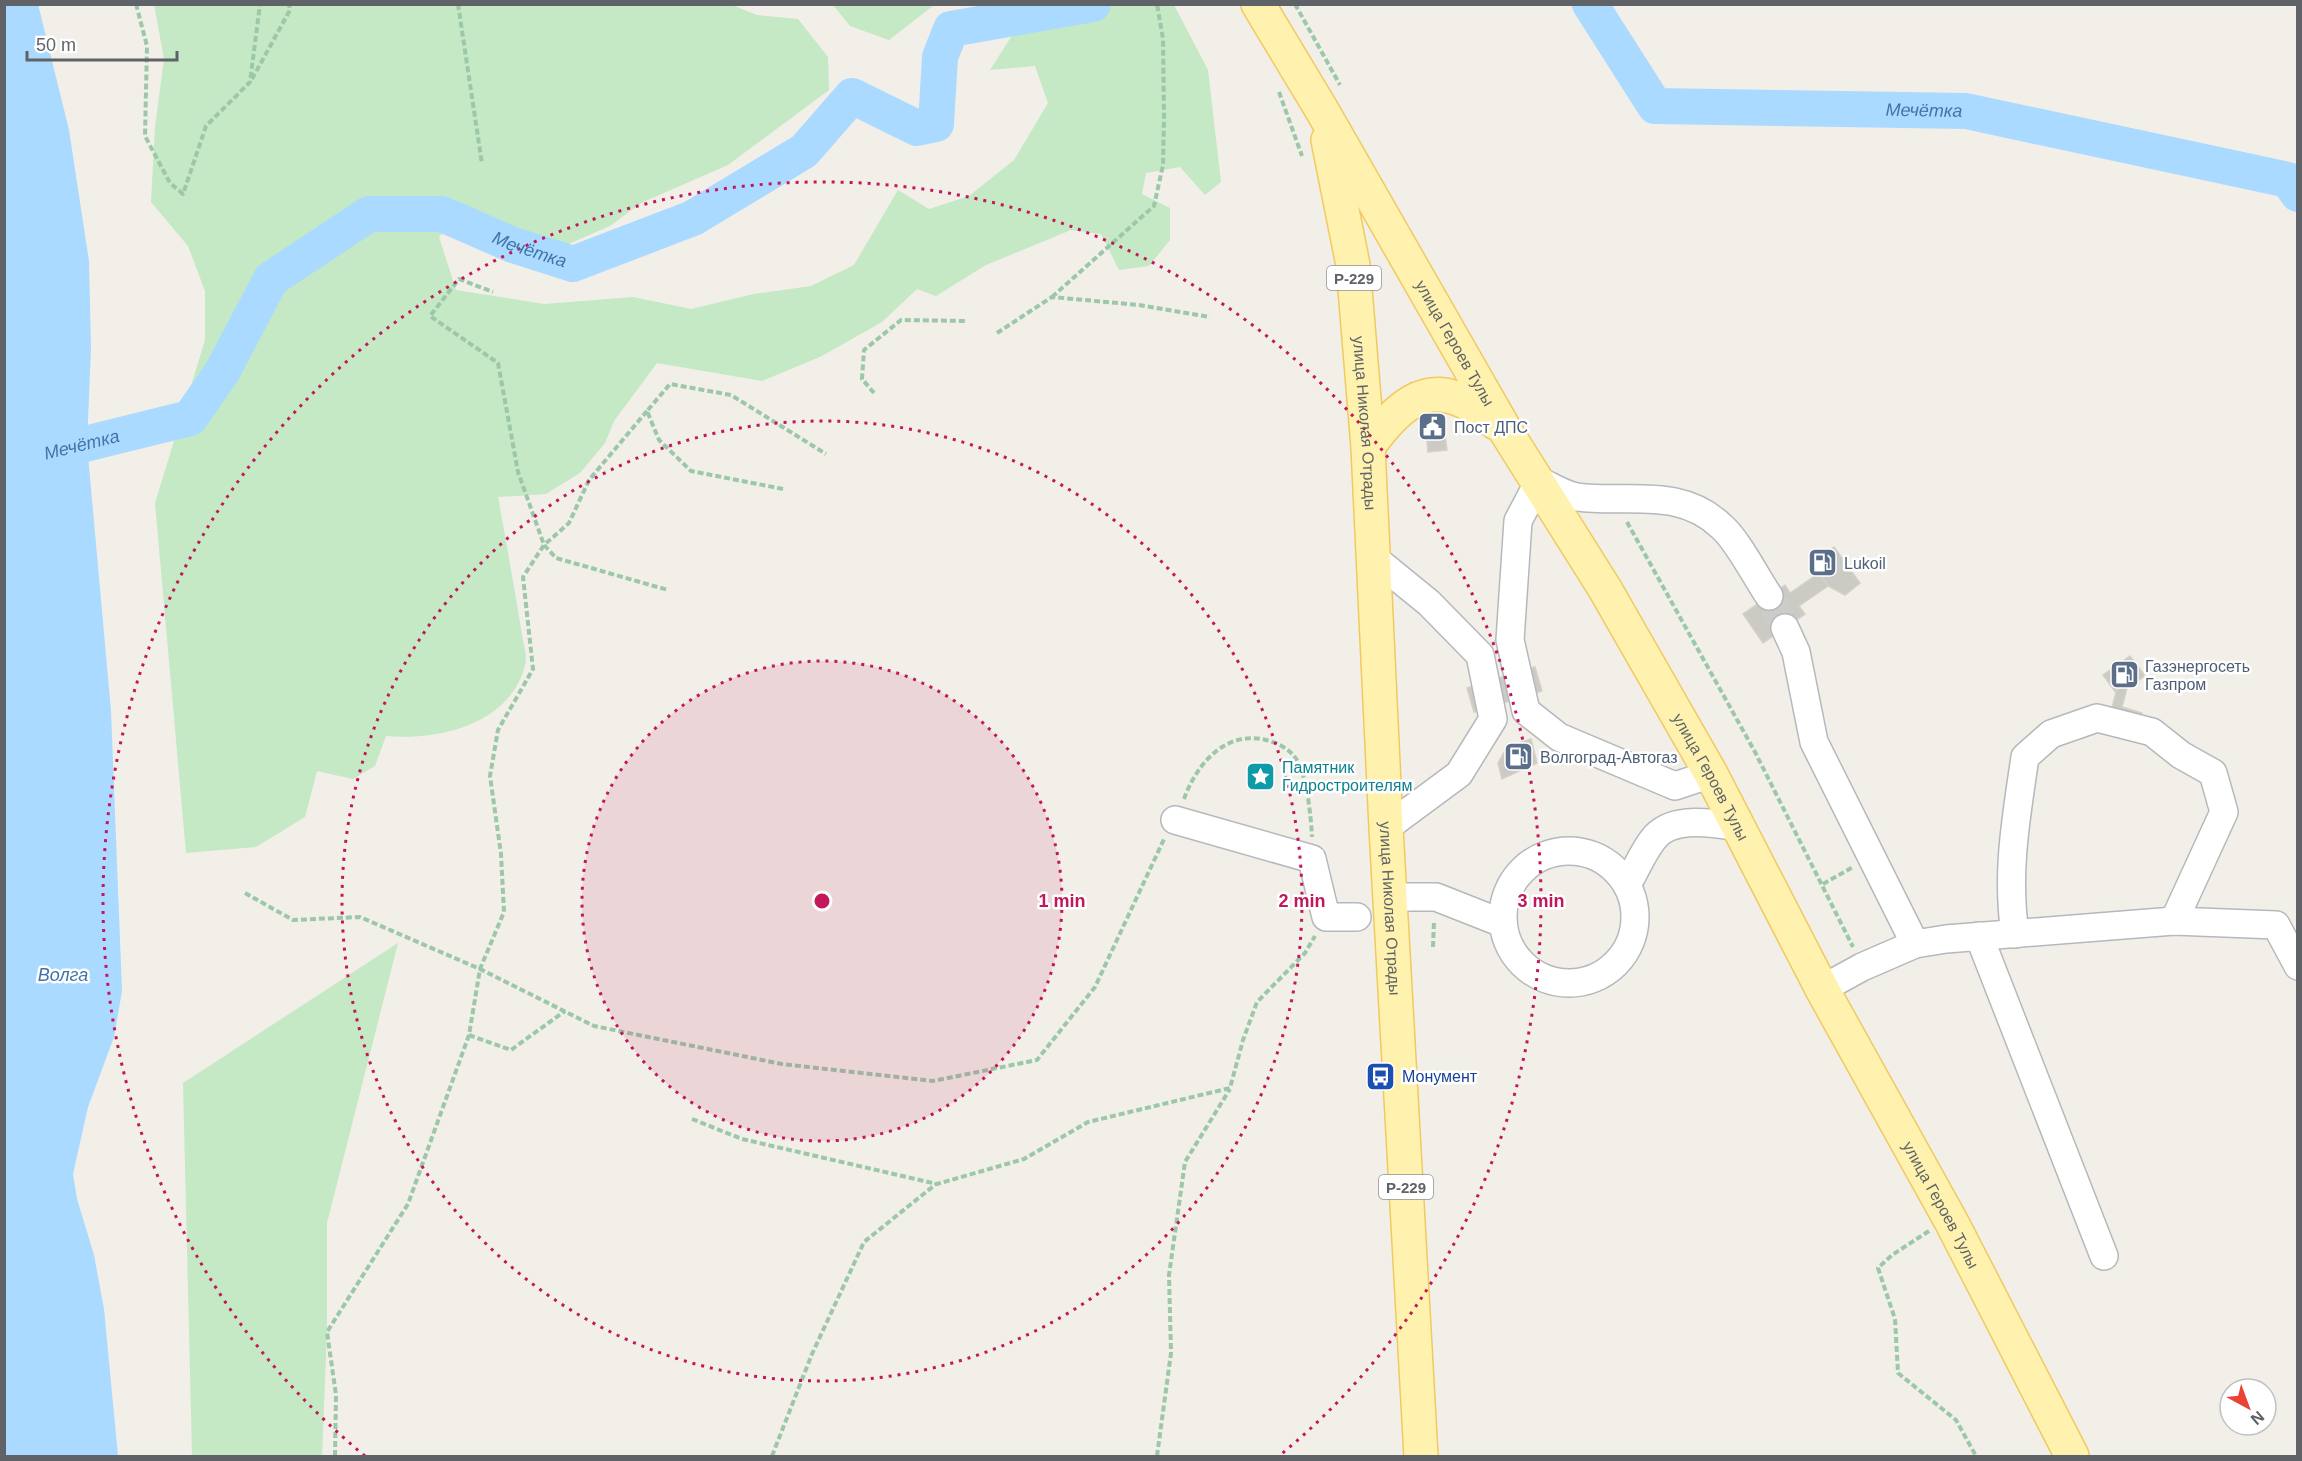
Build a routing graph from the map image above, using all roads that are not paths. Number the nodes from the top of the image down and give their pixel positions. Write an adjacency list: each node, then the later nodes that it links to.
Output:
1 (1258, 4): 3 (main road, улица Николая Отрады / Р-229)
2 (1271, 4): 3 (main road, улица Николая Отрады / Р-229)
3 (1323, 112): 4 (main road, улица Героев Тулы); 5 (main road, улица Николая Отрады / Р-229)
4 (1505, 430): 5 (main road); 6 (main road, улица Героев Тулы)
5 (1368, 447): 7 (main road, улица Николая Отрады / Р-229)
6 (1539, 481): 8 (street); 10 (main road, улица Героев Тулы); 10 (street)
7 (1375, 559): 13 (main road, улица Николая Отрады / Р-229); 13 (street)
8 (1769, 596)
9 (1785, 628): 21 (street)
10 (1711, 774): 12 (main road, улица Героев Тулы)
11 (1175, 820): 16 (street)
12 (1738, 827): 14 (street); 23 (main road, улица Героев Тулы)
13 (1386, 828): 15 (main road, улица Николая Отрады / Р-229)
14 (1627, 885): 18 (street); 18 (street)
15 (1391, 897): 18 (street); 25 (main road, улица Николая Отрады / Р-229)
16 (1357, 917)
17 (2174, 921): 19 (street); 19 (street); 22 (street)
18 (1502, 923)
19 (2015, 934): 20 (street)
20 (1979, 936): 21 (street); 24 (street)
21 (1915, 944): 23 (street)
22 (2298, 966)
23 (1822, 989): 26 (main road, улица Героев Тулы)
24 (2104, 1256)
25 (1421, 1456)
26 (2072, 1456)

